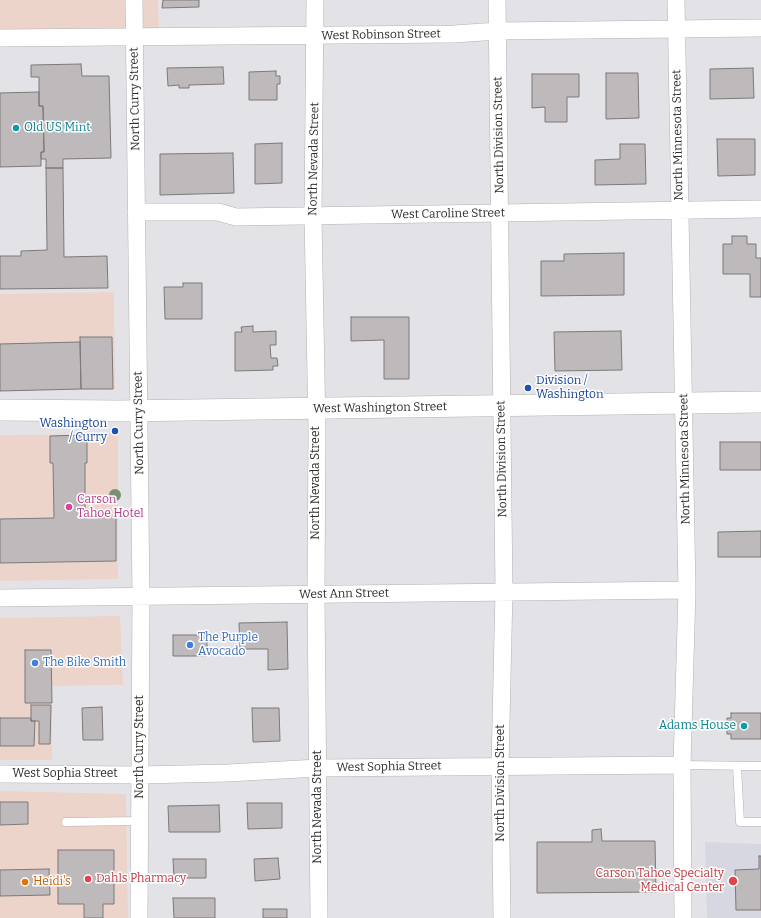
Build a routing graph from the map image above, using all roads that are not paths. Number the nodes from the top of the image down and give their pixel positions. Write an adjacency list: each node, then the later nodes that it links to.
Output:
1 (134, 0): 10 (street, North Curry Street)
2 (315, 0): 8 (street, North Nevada Street)
3 (497, 0): 7 (street, North Division Street)
4 (676, 0): 6 (street, North Minnesota Street)
5 (761, 28): 6 (street, West Robinson Street)
6 (676, 29): 7 (street, West Robinson Street); 12 (street, North Minnesota Street)
7 (498, 32): 8 (street, West Robinson Street); 14 (street, North Division Street)
8 (316, 36): 10 (street, West Robinson Street); 15 (street, North Nevada Street)
9 (0, 38): 10 (street, West Robinson Street)
10 (134, 38): 13 (street, North Curry Street)
11 (761, 209): 12 (street, West Caroline Street)
12 (679, 210): 14 (street, West Caroline Street); 17 (street, North Minnesota Street)
13 (136, 212): 15 (street, West Caroline Street); 21 (street, North Curry Street)
14 (500, 213): 15 (street, West Caroline Street); 18 (street, North Division Street)
15 (313, 215): 19 (street, North Nevada Street)
16 (761, 402): 17 (street, West Washington Street)
17 (684, 403): 18 (street, West Washington Street); 22 (street, North Minnesota Street)
18 (502, 406): 19 (street, West Washington Street); 23 (street, North Division Street)
19 (316, 409): 21 (street, West Washington Street); 24 (street, North Nevada Street)
20 (0, 410): 21 (street, West Washington Street)
21 (139, 411): 25 (street, North Curry Street)
22 (687, 590): 23 (street, West Ann Street); 27 (street, North Minnesota Street)
23 (504, 591): 24 (street, West Ann Street); 28 (street, North Division Street)
24 (316, 594): 25 (street, West Ann Street); 31 (street, North Nevada Street)
25 (141, 597): 26 (street, West Ann Street); 33 (street, North Curry Street)
26 (0, 598)
27 (682, 765): 28 (street, West Sophia Street); 29 (lane); 40 (street, North Minnesota Street)
28 (500, 766): 31 (street, West Sophia Street); 39 (street, North Division Street)
29 (737, 766): 30 (lane); 36 (lane)
30 (761, 766)
31 (318, 768): 33 (street, West Sophia Street); 38 (street, North Nevada Street)
32 (0, 774): 33 (street, West Sophia Street)
33 (140, 775): 35 (street, North Curry Street)
34 (66, 822): 35 (lane)
35 (140, 822): 37 (street, North Curry Street)
36 (761, 822)
37 (140, 918)
38 (319, 918)
39 (502, 918)
40 (683, 918)

